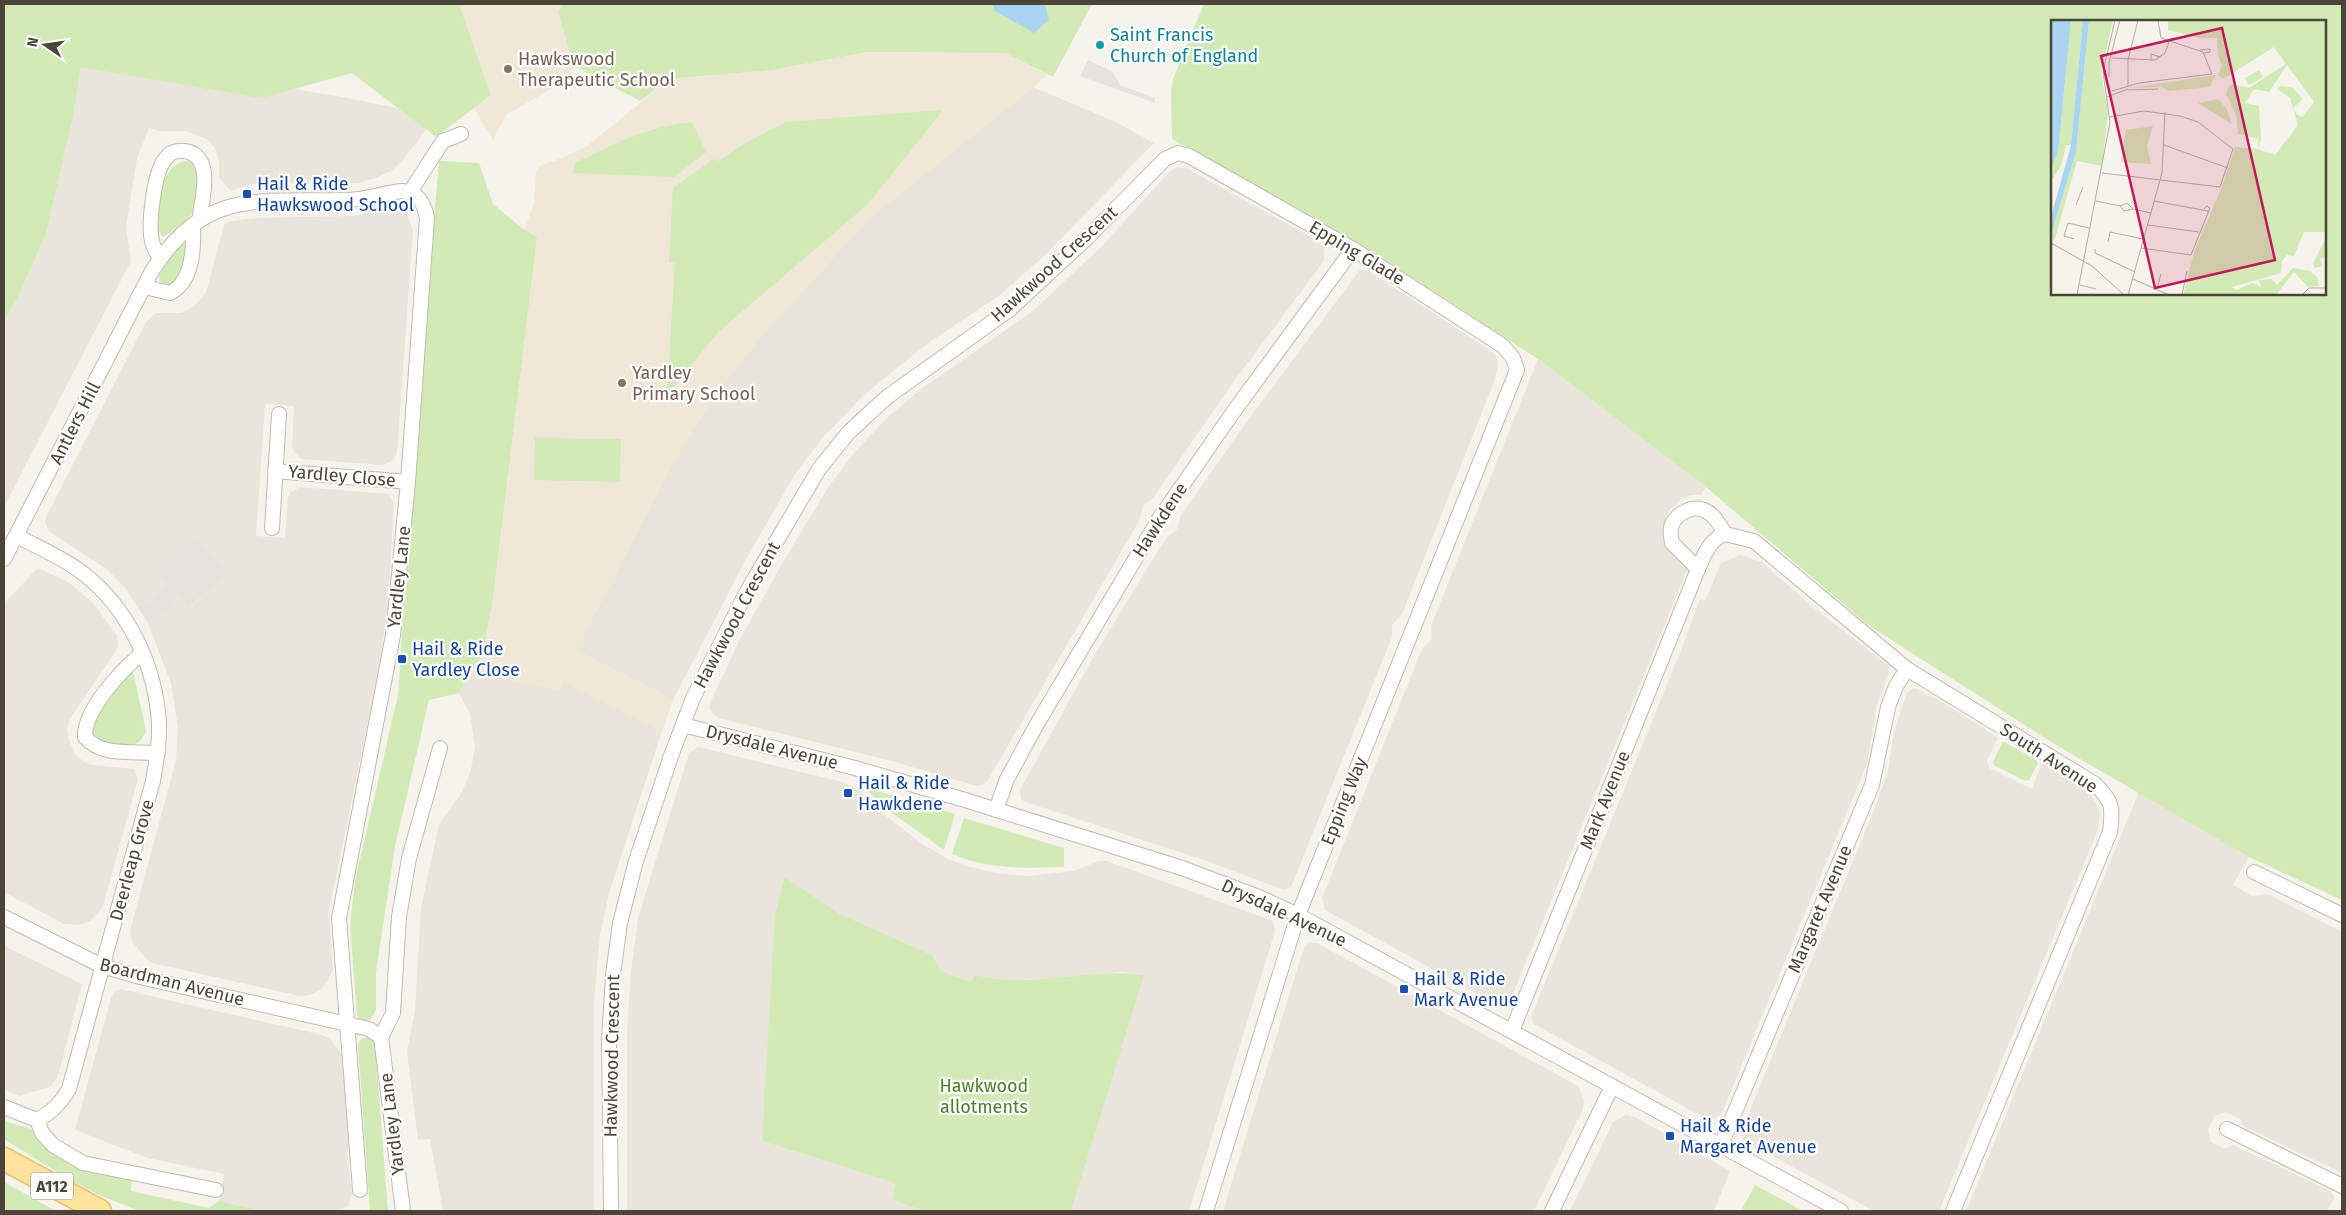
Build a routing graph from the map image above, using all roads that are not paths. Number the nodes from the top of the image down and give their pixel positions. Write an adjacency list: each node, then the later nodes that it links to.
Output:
1 (461, 134): 3 (street)
2 (1155, 168): 5 (street, Epping Glade); 19 (street, Hawkwood Crescent)
3 (410, 192): 4 (street, Antlers Hill); 11 (street, Yardley Lane)
4 (196, 223): 6 (street, Antlers Hill); 6 (street); 7 (street)
5 (1353, 249): 8 (street, Epping Glade); 22 (street, Hawkdene)
6 (160, 258): 7 (street, Antlers Hill)
7 (145, 287): 14 (street, Antlers Hill)
8 (1506, 399): 24 (street, Epping Way)
9 (279, 414): 10 (street, Yardley Close)
10 (275, 471): 11 (street, Yardley Close); 12 (street, Yardley Close)
11 (408, 482): 28 (street, Yardley Lane)
12 (272, 528)
13 (1725, 534): 16 (street, Mark Avenue); 16 (street); 18 (street, South Avenue)
14 (17, 536): 15 (street, Antlers Hill); 17 (street, Deerleap Grove)
15 (4, 559)
16 (1698, 569): 29 (street, Mark Avenue)
17 (142, 653): 21 (street, Deerleap Grove); 21 (street)
18 (1907, 669): 35 (street, Margaret Avenue); 46 (street, South Avenue)
19 (683, 725): 22 (street, Drysdale Avenue); 42 (street, Hawkwood Crescent)
20 (440, 748): 30 (street)
21 (158, 753): 27 (street, Deerleap Grove)
22 (996, 810): 24 (street, Drysdale Avenue)
23 (2254, 872): 25 (street)
24 (1298, 915): 29 (street, Drysdale Avenue); 43 (street, Epping Way)
25 (2342, 915)
26 (4, 917): 27 (street, Boardman Avenue)
27 (102, 966): 28 (street, Boardman Avenue); 33 (street, Deerleap Grove)
28 (348, 1024): 30 (street); 39 (street, Yardley Lane)
29 (1512, 1031): 31 (street, Drysdale Avenue)
30 (381, 1037): 41 (street, Yardley Lane)
31 (1612, 1086): 35 (street, Drysdale Avenue); 44 (street)
32 (4, 1107): 33 (street)
33 (37, 1120): 38 (street)
34 (2226, 1129): 37 (street)
35 (1721, 1146): 45 (street, Drysdale Avenue)
36 (4, 1159): 40 (main road, A112)
37 (2342, 1186)
38 (216, 1190)
39 (360, 1190)
40 (100, 1211)
41 (403, 1211)
42 (611, 1211)
43 (1206, 1211)
44 (1552, 1211)
45 (1841, 1211)
46 (1953, 1211)

